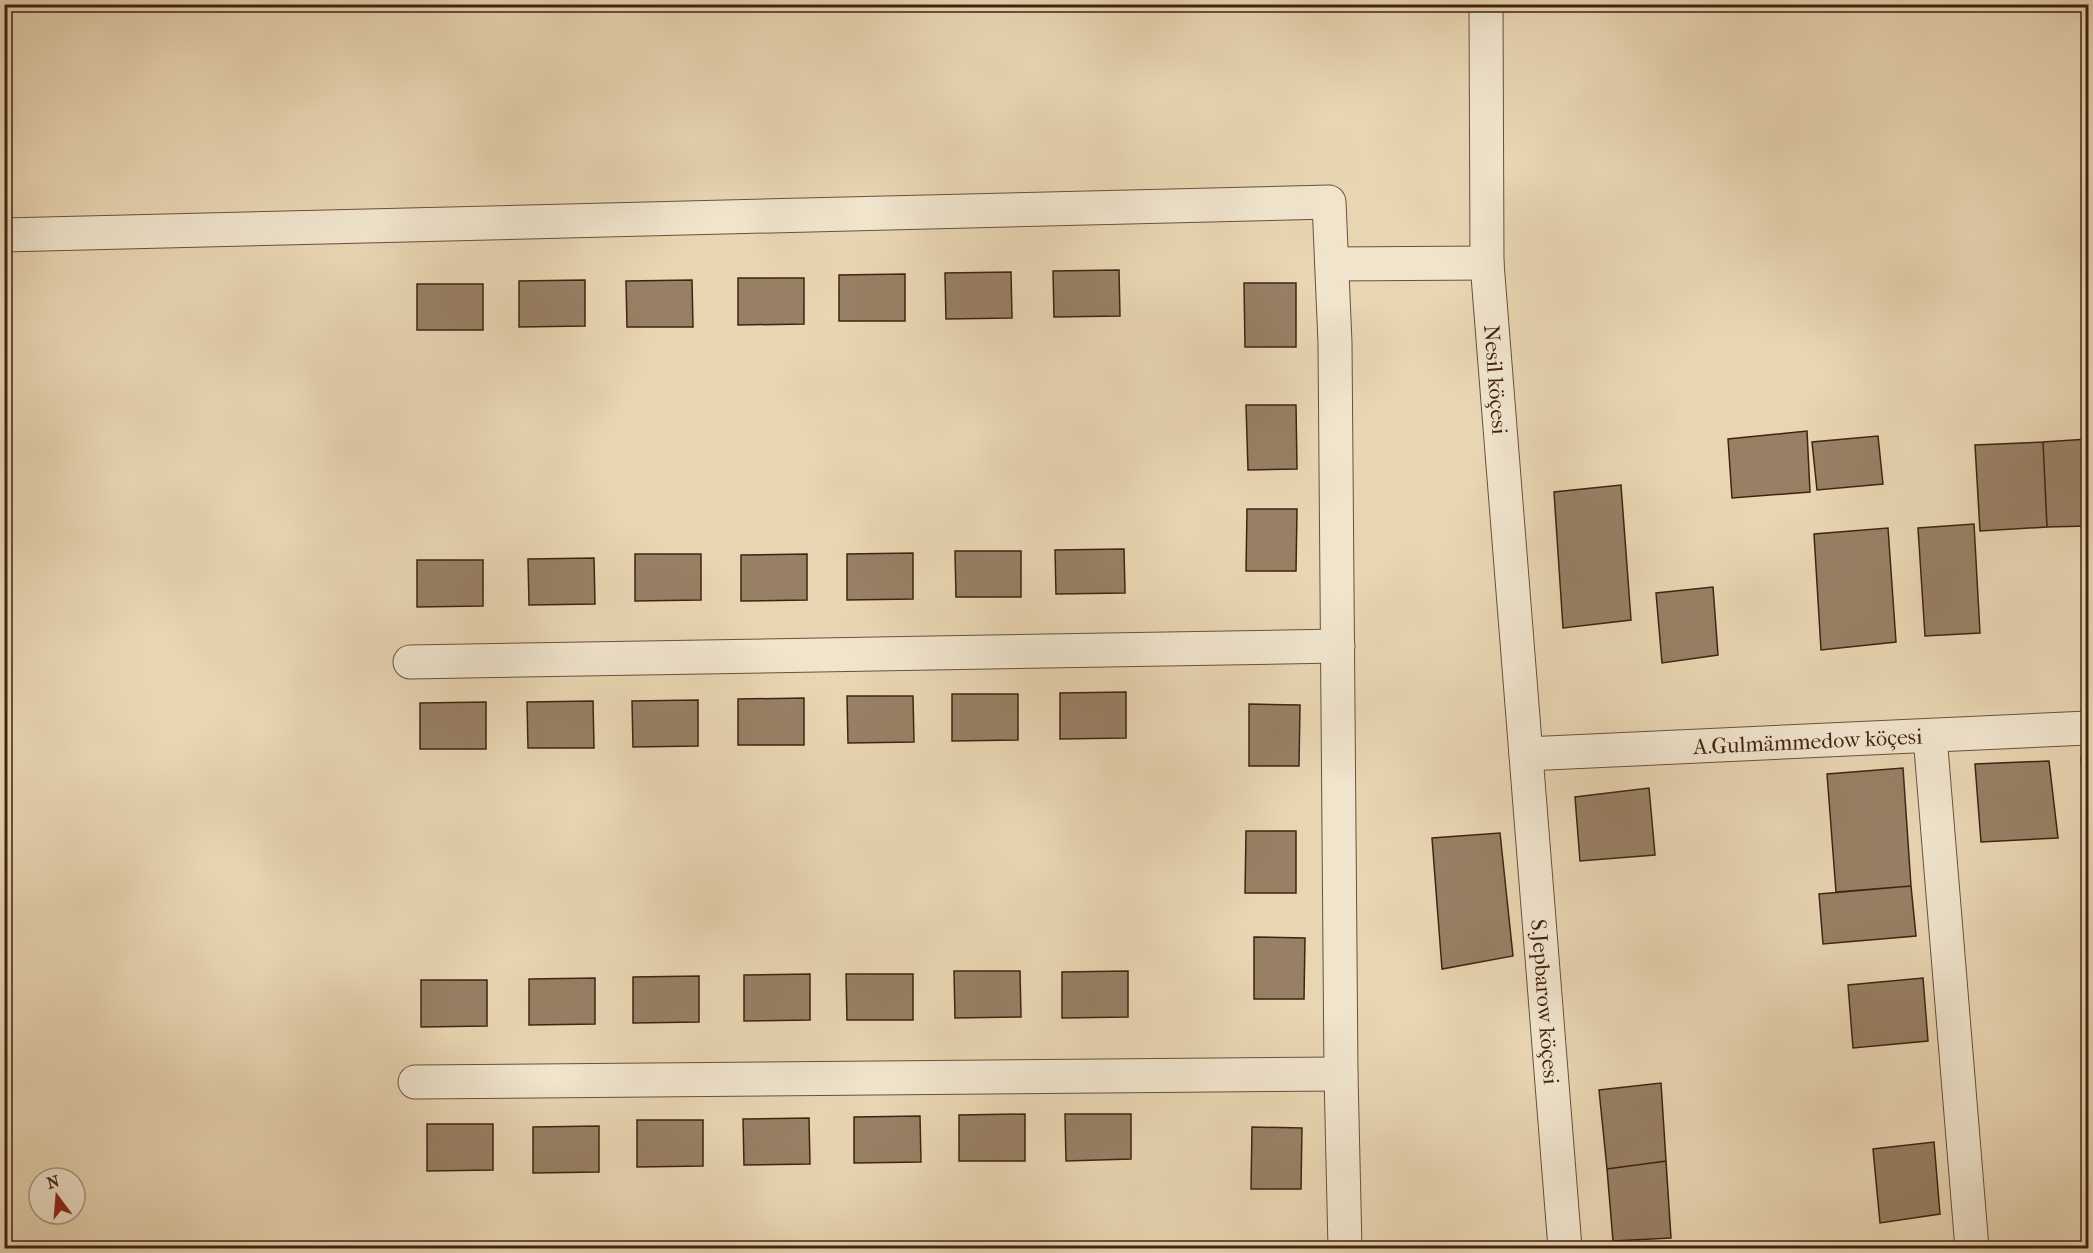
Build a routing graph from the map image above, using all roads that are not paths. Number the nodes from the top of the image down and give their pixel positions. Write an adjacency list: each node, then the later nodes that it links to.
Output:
1 (1486, 4): 3 (street, Nesil köçesi)
2 (4, 235): 4 (street)
3 (1487, 263): 4 (street); 9 (street, Nesil köçesi)
4 (1332, 264): 5 (street)
5 (1338, 646): 6 (street); 10 (street)
6 (410, 662)
7 (2088, 728): 8 (street, A.Gulmämmedow köçesi)
8 (1930, 736): 9 (street, A.Gulmämmedow köçesi); 14 (street)
9 (1526, 754): 13 (street, S.Jepbarow köçesi)
10 (1341, 1074): 11 (street); 12 (street)
11 (415, 1082)
12 (1345, 1248)
13 (1565, 1248)
14 (1972, 1248)

